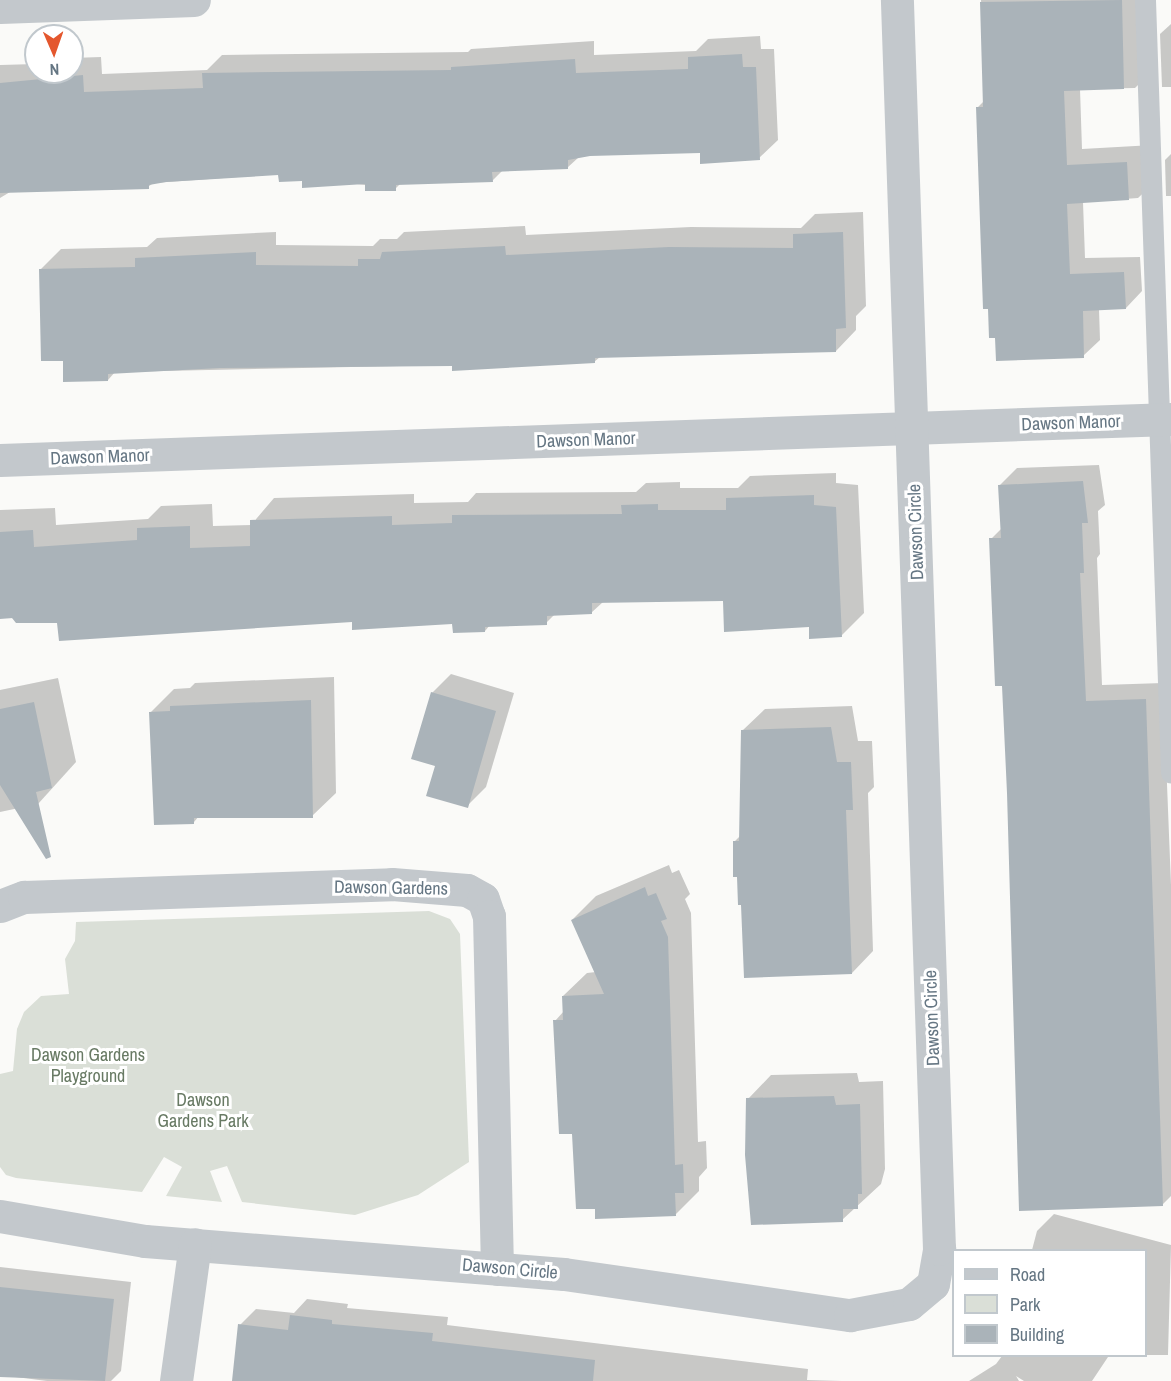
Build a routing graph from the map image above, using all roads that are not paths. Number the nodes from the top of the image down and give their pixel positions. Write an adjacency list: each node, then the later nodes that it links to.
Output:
1 (194, 0): 4 (street)
2 (897, 0): 6 (street, Dawson Circle)
3 (1145, 0): 5 (lane)
4 (0, 8)
5 (1165, 419): 6 (street, Dawson Manor); 8 (lane)
6 (913, 428): 7 (street, Dawson Manor); 12 (street, Dawson Circle)
7 (0, 460)
8 (1171, 773)
9 (0, 906): 12 (street, Dawson Gardens)
10 (0, 1216): 11 (street, Dawson Circle)
11 (195, 1244): 12 (street, Dawson Circle); 13 (street)
12 (497, 1269)
13 (176, 1381)

